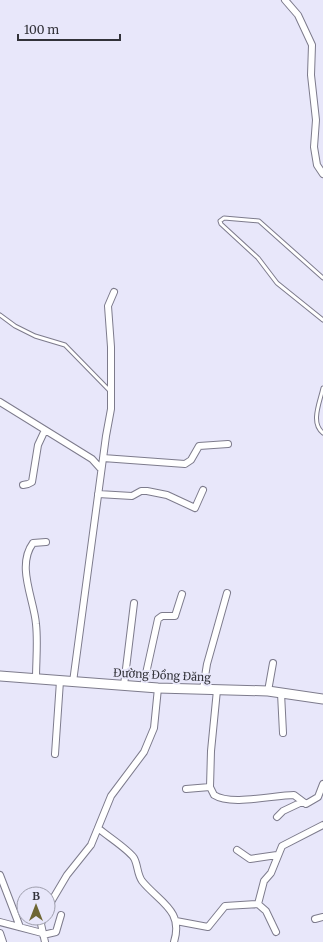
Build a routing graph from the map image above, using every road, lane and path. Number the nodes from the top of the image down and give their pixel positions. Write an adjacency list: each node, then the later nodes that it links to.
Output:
1 (286, 0): 2 (street)
2 (323, 174)
3 (323, 278): 6 (lane)
4 (114, 292): 8 (street)
5 (0, 315): 8 (lane)
6 (323, 320)
7 (323, 388): 11 (lane)
8 (110, 391): 13 (street)
9 (0, 402): 10 (street)
10 (45, 430): 14 (street); 15 (street)
11 (323, 433)
12 (228, 444): 13 (street)
13 (103, 458): 14 (street)
14 (101, 469): 17 (street)
15 (23, 485)
16 (203, 490): 17 (street)
17 (98, 494): 26 (street)
18 (46, 542): 24 (street)
19 (228, 593): 30 (street)
20 (182, 594): 28 (street)
21 (134, 603): 27 (street)
22 (273, 663): 32 (street)
23 (0, 676): 24 (main road, Đường Đồng Đăng)
24 (36, 679): 25 (main road, Đường Đồng Đăng)
25 (60, 681): 26 (main road, Đường Đồng Đăng); 36 (street)
26 (73, 682): 27 (main road, Đường Đồng Đăng)
27 (124, 685): 28 (main road, Đường Đồng Đăng)
28 (143, 686): 29 (main road, Đường Đồng Đăng)
29 (158, 688): 30 (main road, Đường Đồng Đăng); 43 (street)
30 (203, 689): 31 (main road, Đường Đồng Đăng)
31 (217, 690): 32 (main road, Đường Đồng Đăng); 38 (street)
32 (268, 691): 33 (main road, Đường Đồng Đăng)
33 (281, 693): 34 (main road, Đường Đồng Đăng); 35 (street)
34 (323, 699)
35 (283, 733)
36 (55, 754)
37 (323, 784): 40 (street)
38 (210, 787): 39 (street); 40 (street)
39 (186, 790)
40 (302, 802): 41 (street)
41 (277, 817)
42 (323, 825): 45 (street)
43 (98, 828): 47 (street); 52 (street)
44 (237, 850): 45 (street)
45 (277, 855): 48 (street)
46 (0, 875): 55 (street)
47 (56, 894)
48 (258, 904): 52 (street); 56 (street)
49 (61, 915): 58 (street)
50 (323, 917): 51 (street)
51 (315, 919)
52 (176, 921): 61 (street)
53 (0, 922): 55 (street)
54 (41, 926): 58 (street)
55 (20, 927): 58 (street)
56 (276, 932)
57 (0, 933): 59 (street)
58 (43, 934): 60 (street)
59 (3, 942)
60 (45, 942)
61 (174, 942)

